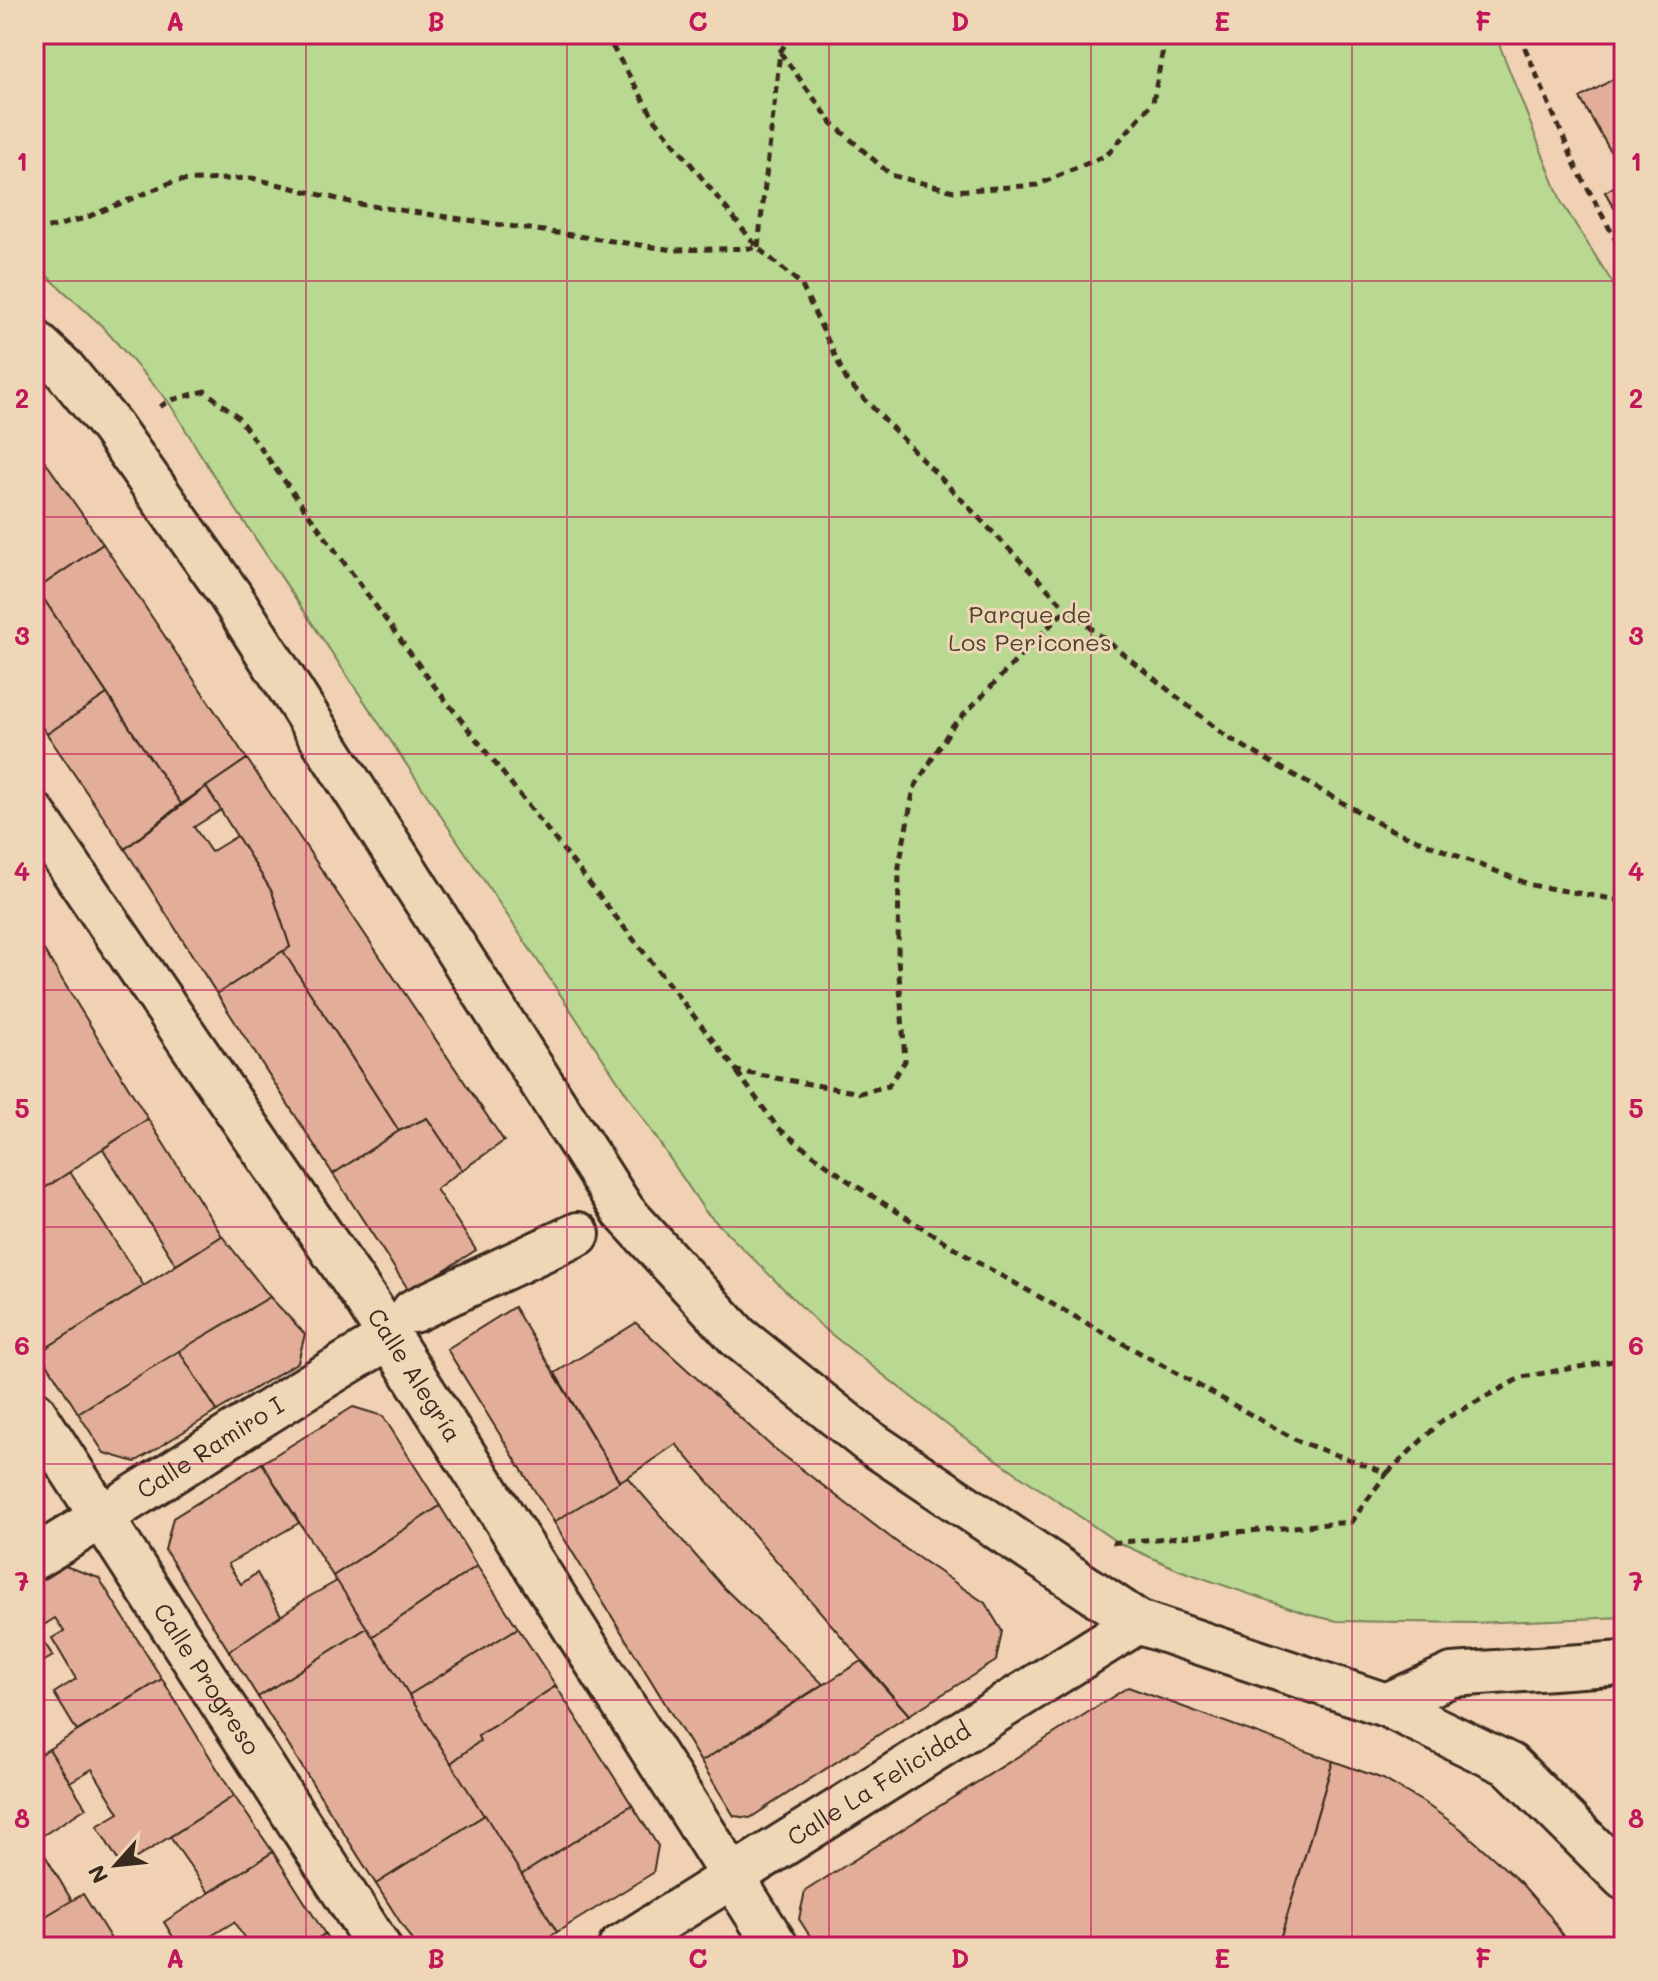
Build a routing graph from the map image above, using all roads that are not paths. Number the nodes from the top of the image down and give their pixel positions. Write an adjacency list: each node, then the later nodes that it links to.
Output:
1 (34, 341): 8 (street)
2 (34, 814): 4 (street, Calle Alegría)
3 (578, 1234): 4 (street, Calle Ramiro I)
4 (401, 1325): 6 (street, Calle Ramiro I); 11 (street, Calle Alegría)
5 (34, 1412): 6 (street, Calle Progreso)
6 (101, 1517): 7 (street, Calle Ramiro I); 13 (street, Calle Progreso)
7 (34, 1558)
8 (1138, 1622): 10 (street); 11 (street, Calle La Felicidad)
9 (1624, 1663): 10 (street)
10 (1386, 1705): 12 (street)
11 (732, 1878): 14 (street, Calle La Felicidad); 15 (street, Calle Alegría)
12 (1624, 1878)
13 (379, 1947)
14 (620, 1947)
15 (777, 1947)

